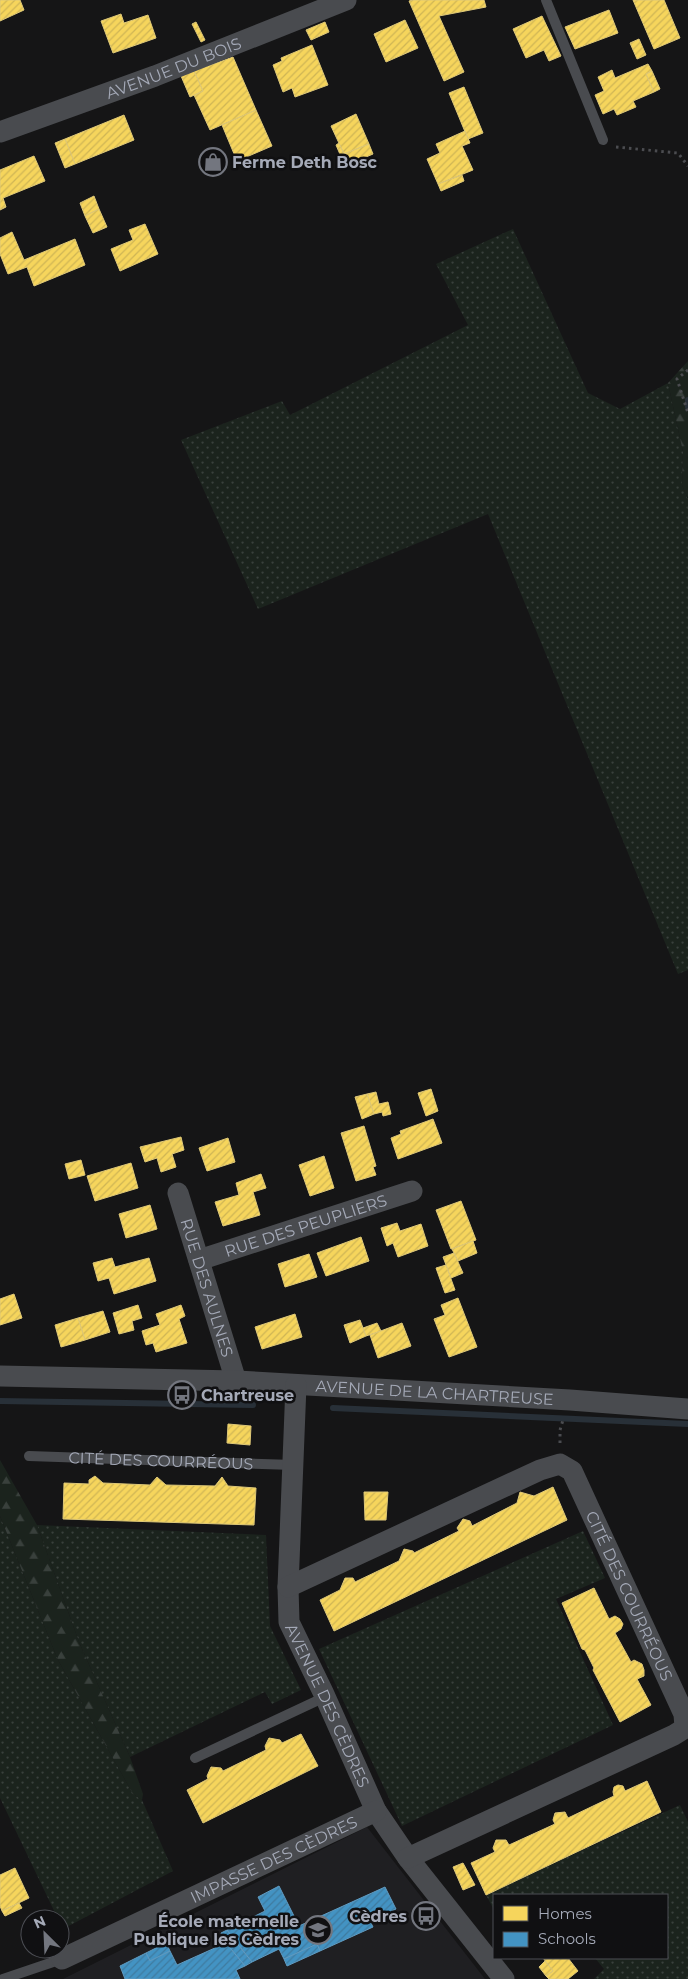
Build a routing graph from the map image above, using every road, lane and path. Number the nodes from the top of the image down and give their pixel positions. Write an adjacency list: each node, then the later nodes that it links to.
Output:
1 (346, 0): 3 (street, AVENUE DU BOIS)
2 (546, 0): 4 (lane)
3 (0, 132)
4 (603, 140): 5 (path)
5 (688, 166)
6 (688, 370): 7 (path)
7 (688, 413)
8 (412, 1191): 10 (street, RUE DES PEUPLIERS)
9 (178, 1193): 10 (street, RUE DES AULNES)
10 (199, 1260): 12 (street, RUE DES AULNES)
11 (0, 1376): 12 (street, AVENUE DE LA CHARTREUSE)
12 (236, 1381): 13 (street, AVENUE DE LA CHARTREUSE)
13 (296, 1385): 14 (street, AVENUE DE LA CHARTREUSE); 16 (street, AVENUE DES CÈDRES)
14 (688, 1409)
15 (29, 1456): 16 (lane, CITÉ DES COURRÉOUS)
16 (294, 1465): 17 (street, AVENUE DES CÈDRES)
17 (288, 1587): 18 (street, AVENUE DES CÈDRES); 21 (street, CITÉ DES COURRÉOUS)
18 (325, 1697): 19 (lane); 20 (street, AVENUE DES CÈDRES)
19 (195, 1758)
20 (376, 1811): 21 (street, AVENUE DES CÈDRES); 22 (street, IMPASSE DES CÈDRES)
21 (408, 1858): 25 (street, AVENUE DES CÈDRES)
22 (70, 1954)
23 (59, 1959): 24 (lane)
24 (3, 1979)
25 (504, 1979)

